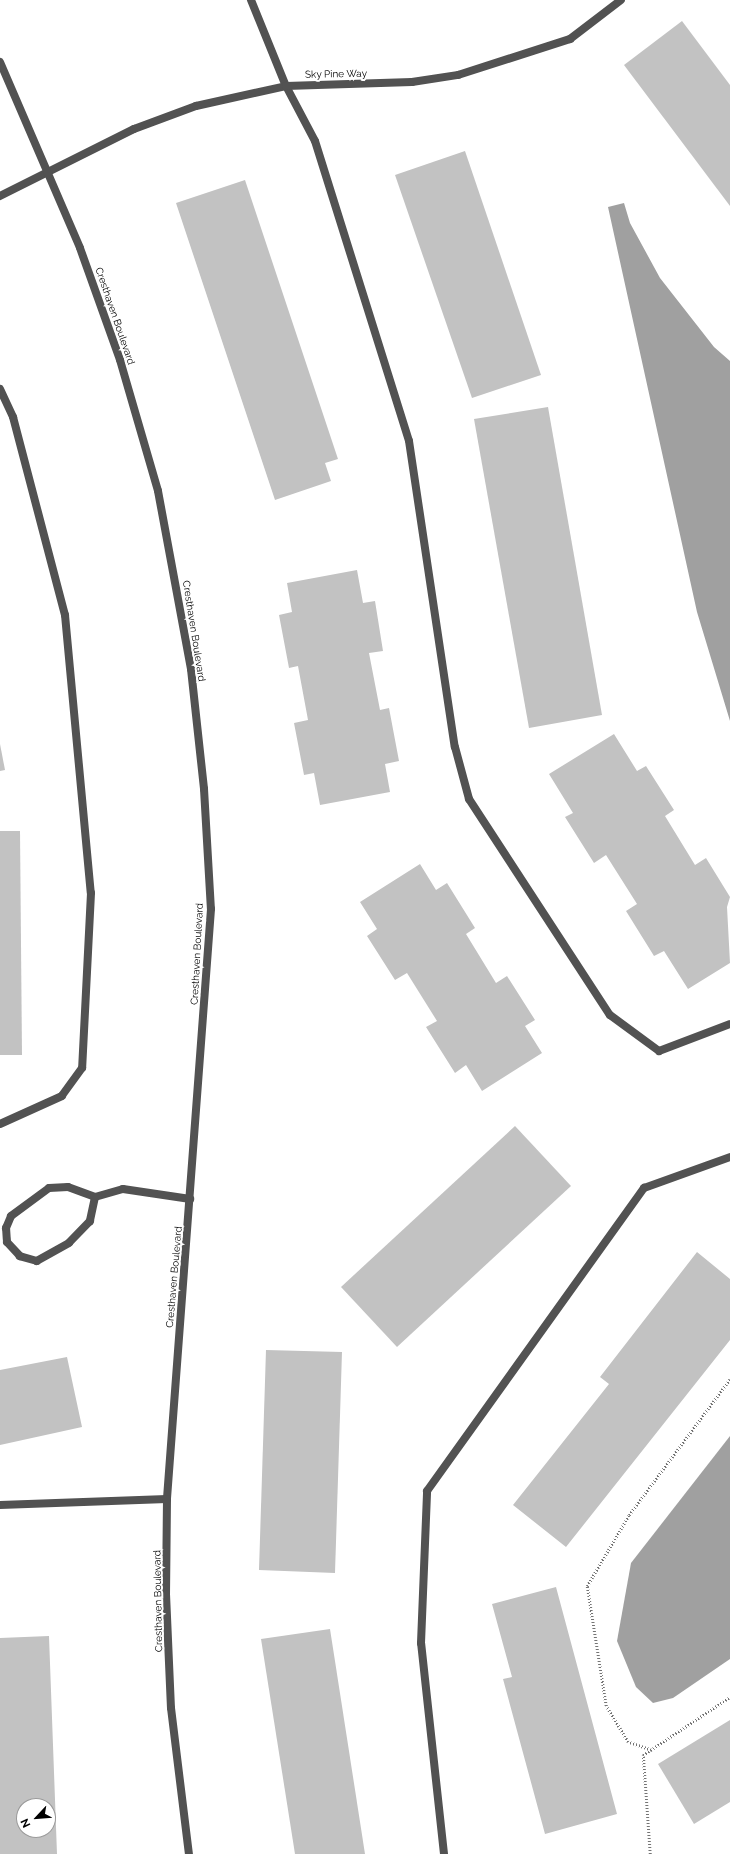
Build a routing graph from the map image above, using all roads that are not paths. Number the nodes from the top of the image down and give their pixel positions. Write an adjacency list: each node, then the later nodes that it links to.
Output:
1 (251, 0): 4 (street)
2 (621, 0): 4 (street, Sky Pine Way)
3 (0, 62): 5 (street, Cresthaven Boulevard)
4 (286, 86): 5 (street, Sky Pine Way); 8 (street)
5 (50, 174): 6 (street, Sky Pine Way); 12 (street, Cresthaven Boulevard)
6 (0, 196)
7 (0, 389): 9 (street)
8 (730, 1024)
9 (0, 1124)
10 (730, 1157): 16 (street)
11 (95, 1197): 11 (street); 12 (street)
12 (190, 1199): 13 (street, Cresthaven Boulevard)
13 (167, 1499): 14 (street); 15 (street, Cresthaven Boulevard)
14 (0, 1505)
15 (189, 1854)
16 (444, 1854)

